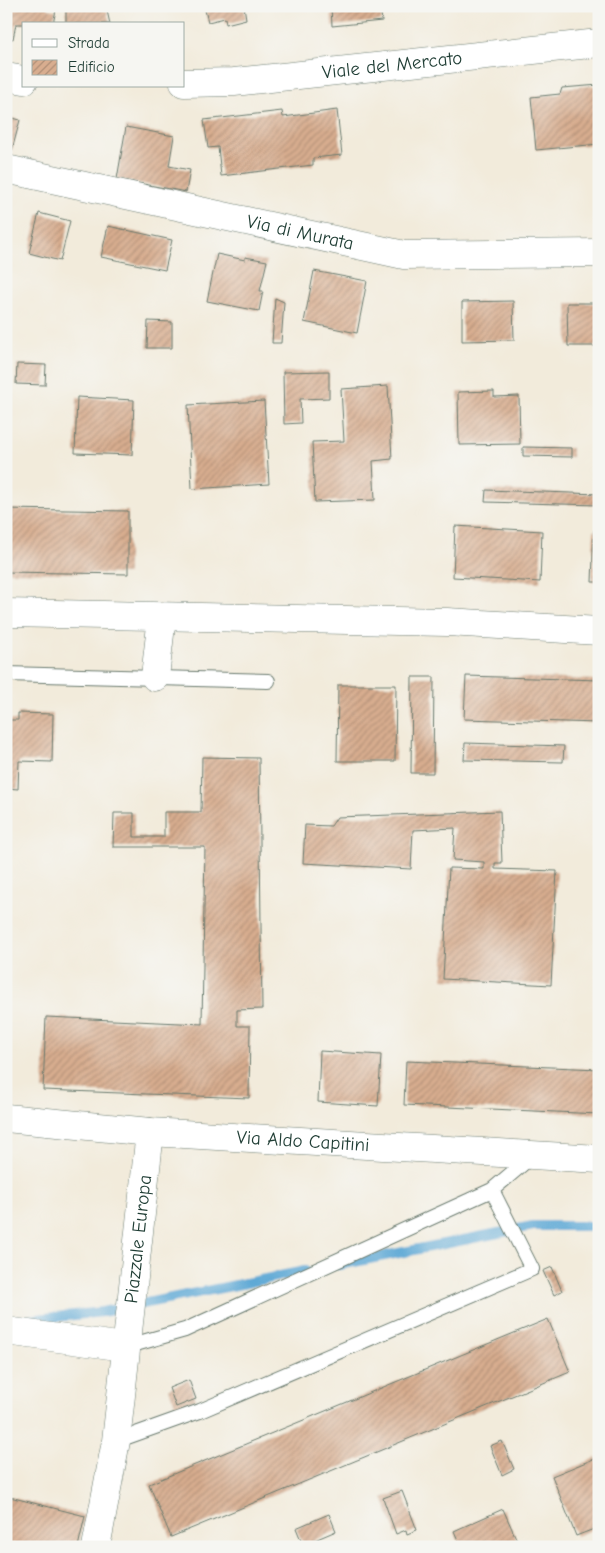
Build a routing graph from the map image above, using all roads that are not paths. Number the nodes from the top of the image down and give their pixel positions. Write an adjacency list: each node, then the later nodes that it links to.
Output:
1 (599, 43): 4 (street, Viale del Mercato)
2 (6, 77): 3 (street)
3 (22, 80)
4 (185, 83)
5 (6, 169): 6 (street, Via di Murata)
6 (599, 253)
7 (6, 614): 8 (street)
8 (162, 617): 9 (street); 11 (street)
9 (599, 631)
10 (6, 674): 11 (lane)
11 (155, 677): 12 (lane)
12 (268, 681)
13 (6, 1118): 14 (street, Via Aldo Capitini)
14 (150, 1132): 15 (street, Via Aldo Capitini); 19 (street, Piazzale Europa)
15 (534, 1155): 16 (street, Via Aldo Capitini); 17 (lane)
16 (599, 1159)
17 (492, 1190): 19 (lane); 20 (lane)
18 (6, 1331): 19 (street)
19 (125, 1346): 20 (street, Piazzale Europa)
20 (116, 1441): 21 (street, Piazzale Europa)
21 (96, 1547)

